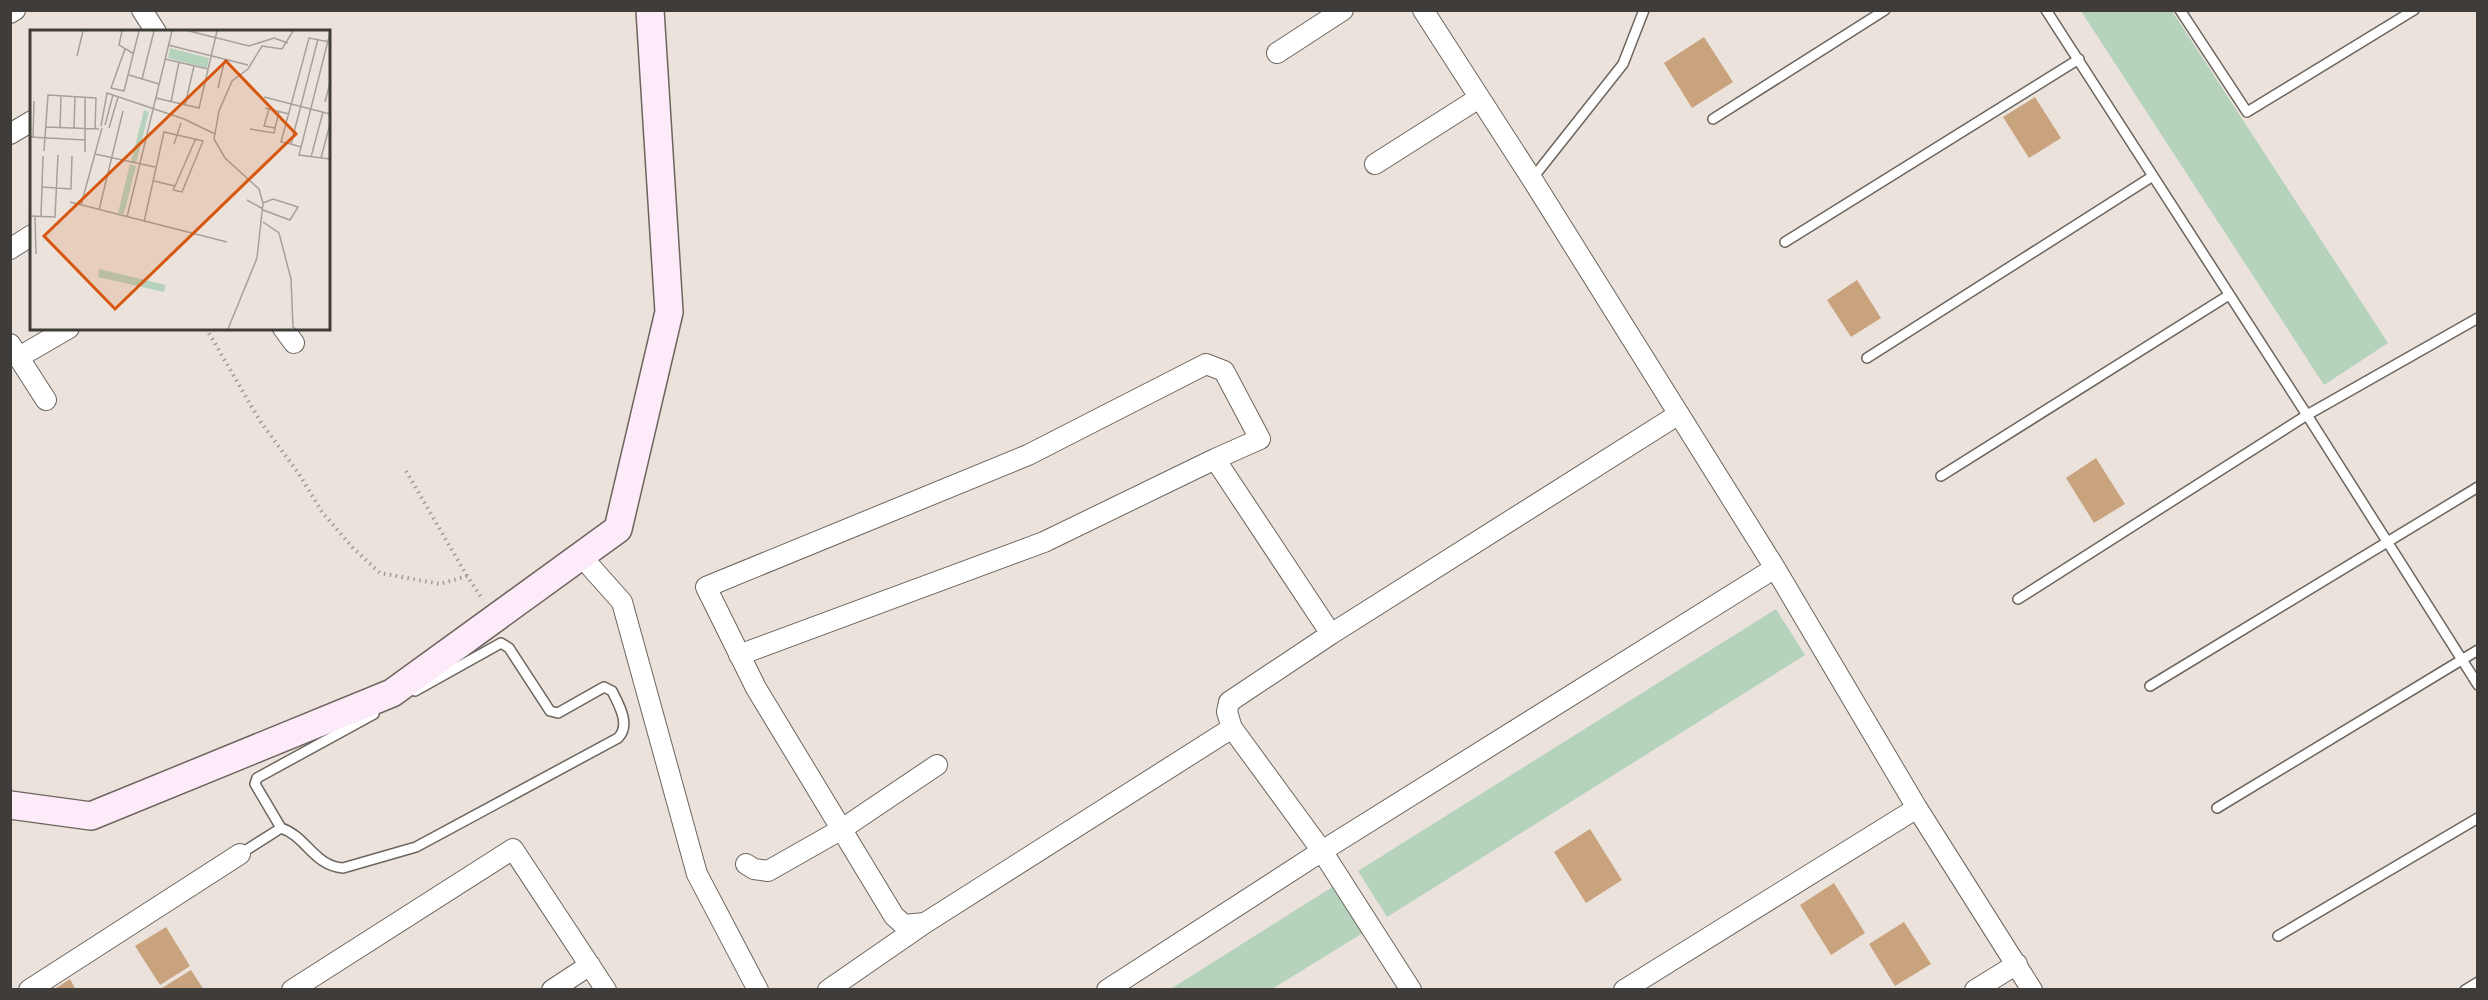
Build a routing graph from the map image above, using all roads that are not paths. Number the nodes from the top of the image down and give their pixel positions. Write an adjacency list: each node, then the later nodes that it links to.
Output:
1 (15, 10): 11 (street)
2 (142, 10): 12 (street)
3 (650, 10): 37 (street)
4 (1343, 10): 13 (street)
5 (1423, 10): 15 (street)
6 (1644, 10): 21 (lane)
7 (1885, 10): 16 (lane)
8 (2046, 10): 14 (lane)
9 (2180, 10): 10 (lane)
10 (2414, 10)
11 (10, 13)
12 (155, 30)
13 (1277, 53)
14 (2079, 59): 20 (lane); 23 (lane)
15 (1479, 98): 19 (street); 21 (street)
16 (1713, 119)
17 (30, 122): 18 (street)
18 (10, 134)
19 (1375, 164)
20 (2152, 176): 25 (lane); 29 (lane)
21 (1532, 179): 31 (street)
22 (30, 236): 24 (street)
23 (1785, 242)
24 (10, 249)
25 (2229, 295): 32 (lane); 34 (lane)
26 (2478, 318): 32 (lane)
27 (64, 330): 28 (street)
28 (15, 351): 30 (street)
29 (1867, 358)
30 (46, 400)
31 (1679, 414): 38 (street); 40 (street)
32 (2307, 415): 36 (lane); 39 (lane)
33 (1215, 459): 40 (street); 42 (street); 42 (street)
34 (1941, 476)
35 (2478, 487): 36 (lane)
36 (2386, 542): 43 (lane); 45 (lane)
37 (581, 556): 52 (street); 70 (street)
38 (1775, 568): 53 (street); 58 (street)
39 (2018, 599)
40 (1332, 634): 50 (street)
41 (2478, 650): 43 (lane)
42 (739, 655): 57 (street)
43 (2462, 660): 44 (lane); 54 (lane)
44 (2478, 685)
45 (2150, 686)
46 (410, 694): 56 (lane)
47 (400, 699): 48 (lane)
48 (390, 705)
49 (380, 711): 56 (lane)
50 (1233, 728): 58 (street); 61 (street)
51 (937, 765): 57 (street)
52 (10, 805)
53 (1917, 808): 64 (street); 74 (street)
54 (2217, 808)
55 (2478, 818): 62 (lane)
56 (281, 828): 59 (lane)
57 (842, 829): 60 (street); 61 (street)
58 (1322, 851): 72 (street); 73 (street)
59 (240, 854): 66 (street)
60 (746, 864)
61 (925, 923): 71 (street)
62 (2278, 936)
63 (590, 964): 67 (street); 68 (street); 69 (street)
64 (2016, 964): 75 (street); 76 (street)
65 (2478, 982): 77 (lane)
66 (29, 990)
67 (292, 990)
68 (552, 990)
69 (606, 990)
70 (758, 990)
71 (828, 990)
72 (1107, 990)
73 (1411, 990)
74 (1624, 990)
75 (1975, 990)
76 (2032, 990)
77 (2465, 990)

